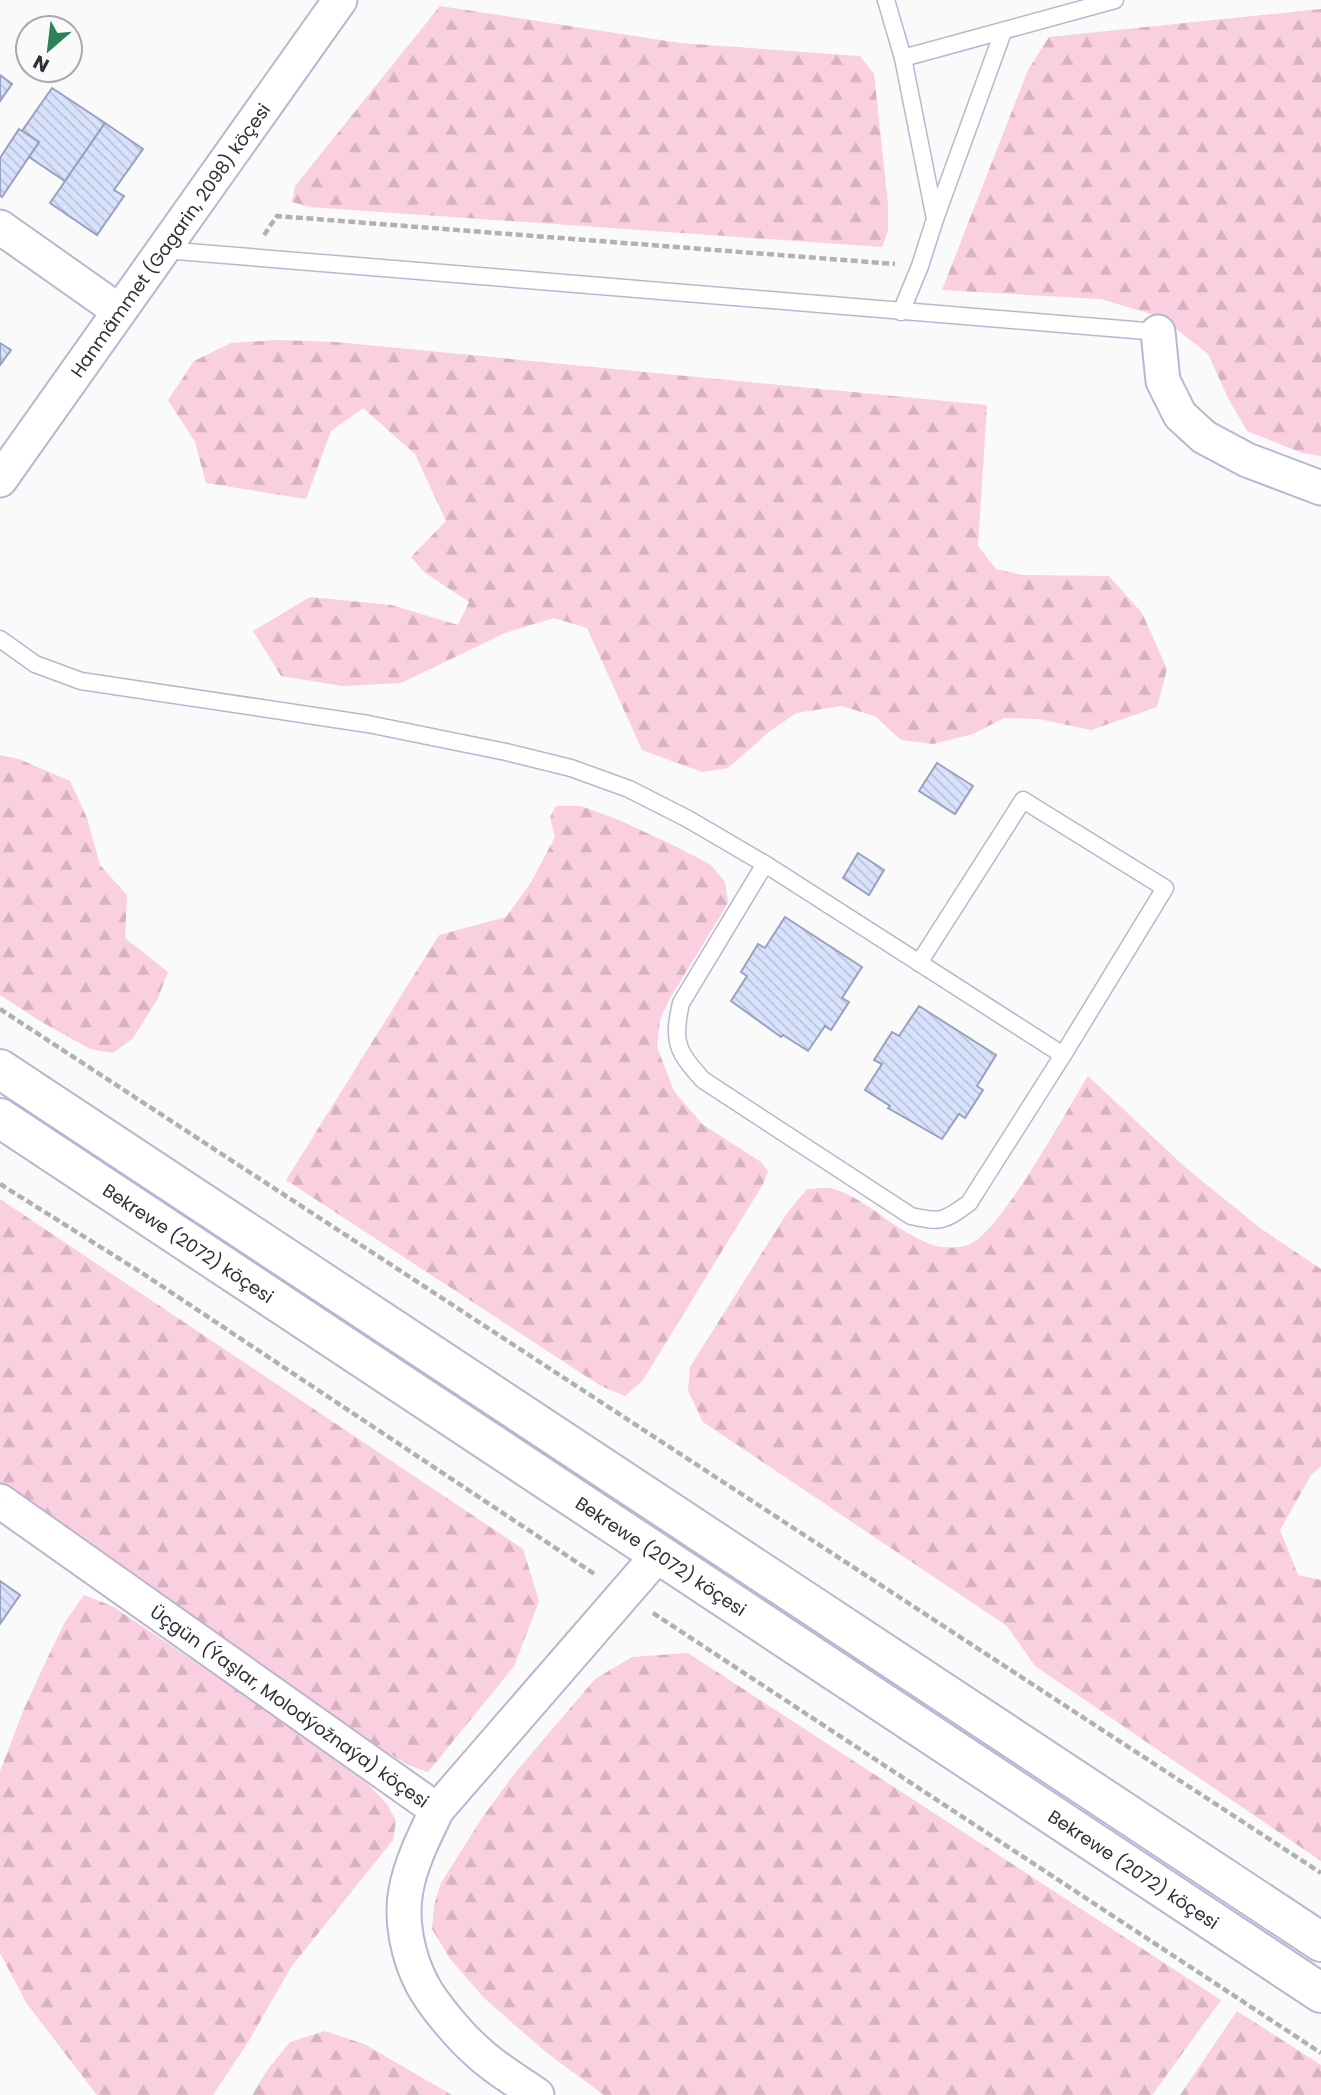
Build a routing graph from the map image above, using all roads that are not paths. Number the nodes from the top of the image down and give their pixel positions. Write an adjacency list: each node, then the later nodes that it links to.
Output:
1 (340, 0): 8 (street, Hanmämmet (Gagarin, 2098) köçesi)
2 (886, 0): 5 (lane)
3 (1115, 0): 4 (lane)
4 (1003, 32): 5 (lane); 6 (lane)
5 (903, 58): 6 (lane)
6 (935, 219): 10 (lane)
7 (0, 227): 9 (street)
8 (164, 250): 9 (street, Hanmämmet (Gagarin, 2098) köçesi); 10 (lane)
9 (120, 311): 12 (street, Hanmämmet (Gagarin, 2098) köçesi)
10 (901, 312): 11 (lane)
11 (1158, 332): 13 (street)
12 (0, 480)
13 (1321, 488)
14 (0, 639): 15 (lane)
15 (765, 864): 16 (lane); 17 (lane)
16 (919, 963): 17 (lane); 17 (lane)
17 (1063, 1055)
18 (0, 1069): 23 (main road)
19 (0, 1118): 21 (main road, Bekrewe (2072) köçesi)
20 (0, 1501): 22 (street, Üçgün (Ýaşlar, Molodýožnaýa) köçesi)
21 (658, 1555): 22 (street); 24 (main road, Bekrewe (2072) köçesi)
22 (437, 1810): 25 (street, Üçgün (Ýaşlar, Molodýožnaýa) köçesi)
23 (1321, 1942)
24 (1321, 1993)
25 (537, 2095)

